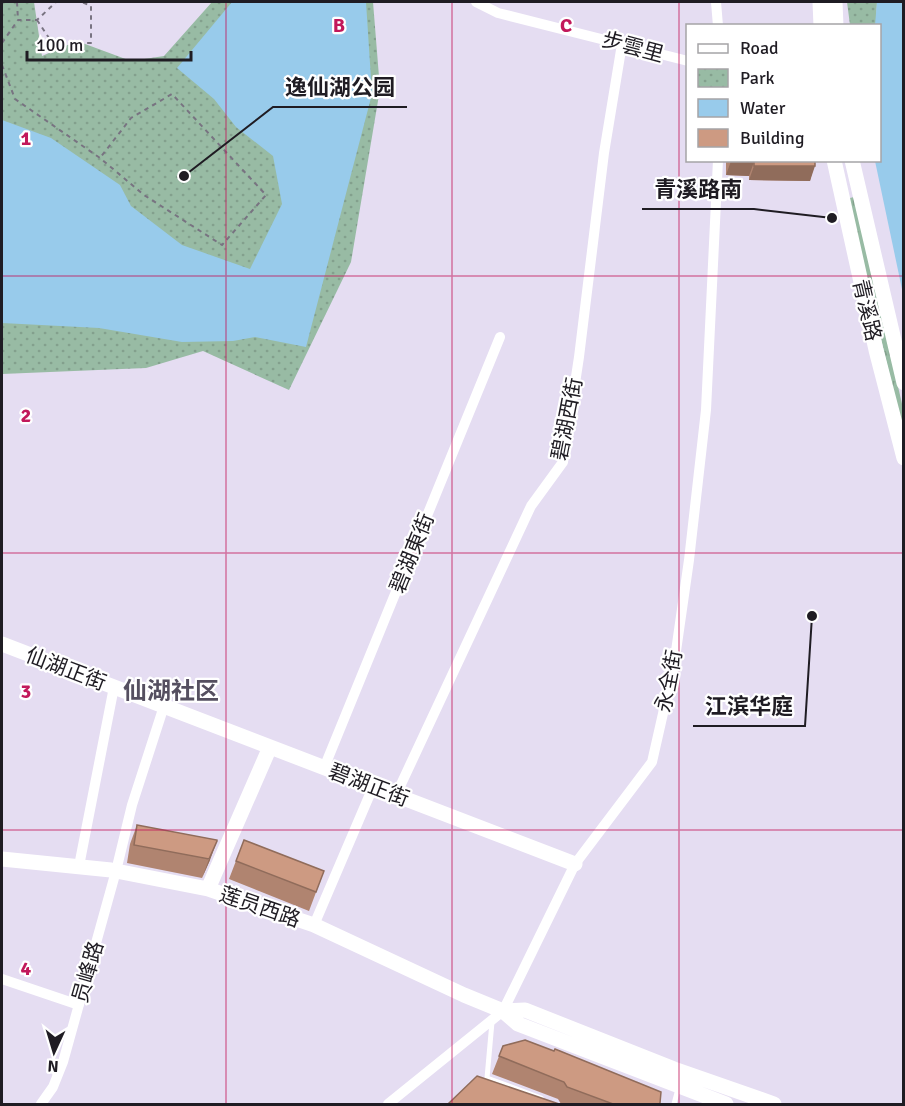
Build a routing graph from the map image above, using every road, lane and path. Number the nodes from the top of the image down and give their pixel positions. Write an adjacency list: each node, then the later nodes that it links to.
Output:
1 (17, 2): 8 (path)
2 (56, 2): 9 (path)
3 (82, 2): 9 (path)
4 (476, 2): 14 (street, 步雲里)
5 (716, 2): 10 (street)
6 (820, 2): 11 (main road)
7 (835, 2): 12 (main road)
8 (18, 20): 9 (path); 13 (path)
9 (37, 20)
10 (718, 24)
11 (822, 24)
12 (836, 24)
13 (2, 43)
14 (622, 44): 15 (street, 步雲里); 32 (street, 碧湖西街)
15 (686, 62)
16 (2, 65): 17 (path)
17 (100, 158): 17 (path)
18 (718, 162): 34 (street, 永全街)
19 (834, 162): 22 (main road, 青溪路)
20 (852, 162): 21 (main road, 青溪路)
21 (859, 190): 22 (main road); 24 (main road, 青溪路)
22 (842, 194): 25 (main road, 青溪路)
23 (500, 337): 30 (street, 碧湖東街)
24 (903, 383)
25 (903, 458)
26 (2, 644): 27 (main road, 仙湖正街)
27 (114, 687): 28 (main road, 仙湖正街); 35 (street)
28 (164, 706): 29 (main road, 碧湖正街); 36 (street, 员峰路)
29 (270, 747): 30 (main road, 碧湖正街); 37 (main road)
30 (324, 768): 31 (main road, 碧湖正街)
31 (373, 787): 32 (main road, 碧湖正街); 38 (street)
32 (396, 795): 34 (main road, 碧湖正街)
33 (2, 859): 35 (main road, 莲员西路)
34 (575, 864): 41 (street, 永全街)
35 (79, 866): 36 (main road, 莲员西路)
36 (116, 871): 37 (main road, 莲员西路); 40 (street, 员峰路)
37 (208, 889): 38 (main road, 莲员西路)
38 (314, 925): 41 (main road, 莲员西路)
39 (2, 979): 40 (street)
40 (79, 1005): 45 (street, 员峰路)
41 (498, 1015): 42 (main road, 莲员西路); 44 (lane); 46 (street, 永全街); 49 (main road, 莲员西路)
42 (679, 1087): 43 (main road, 莲员西路); 47 (lane)
43 (699, 1100): 48 (main road, 莲员西路)
44 (547, 1101)
45 (41, 1104)
46 (388, 1104)
47 (674, 1104)
48 (726, 1104)
49 (774, 1104)

